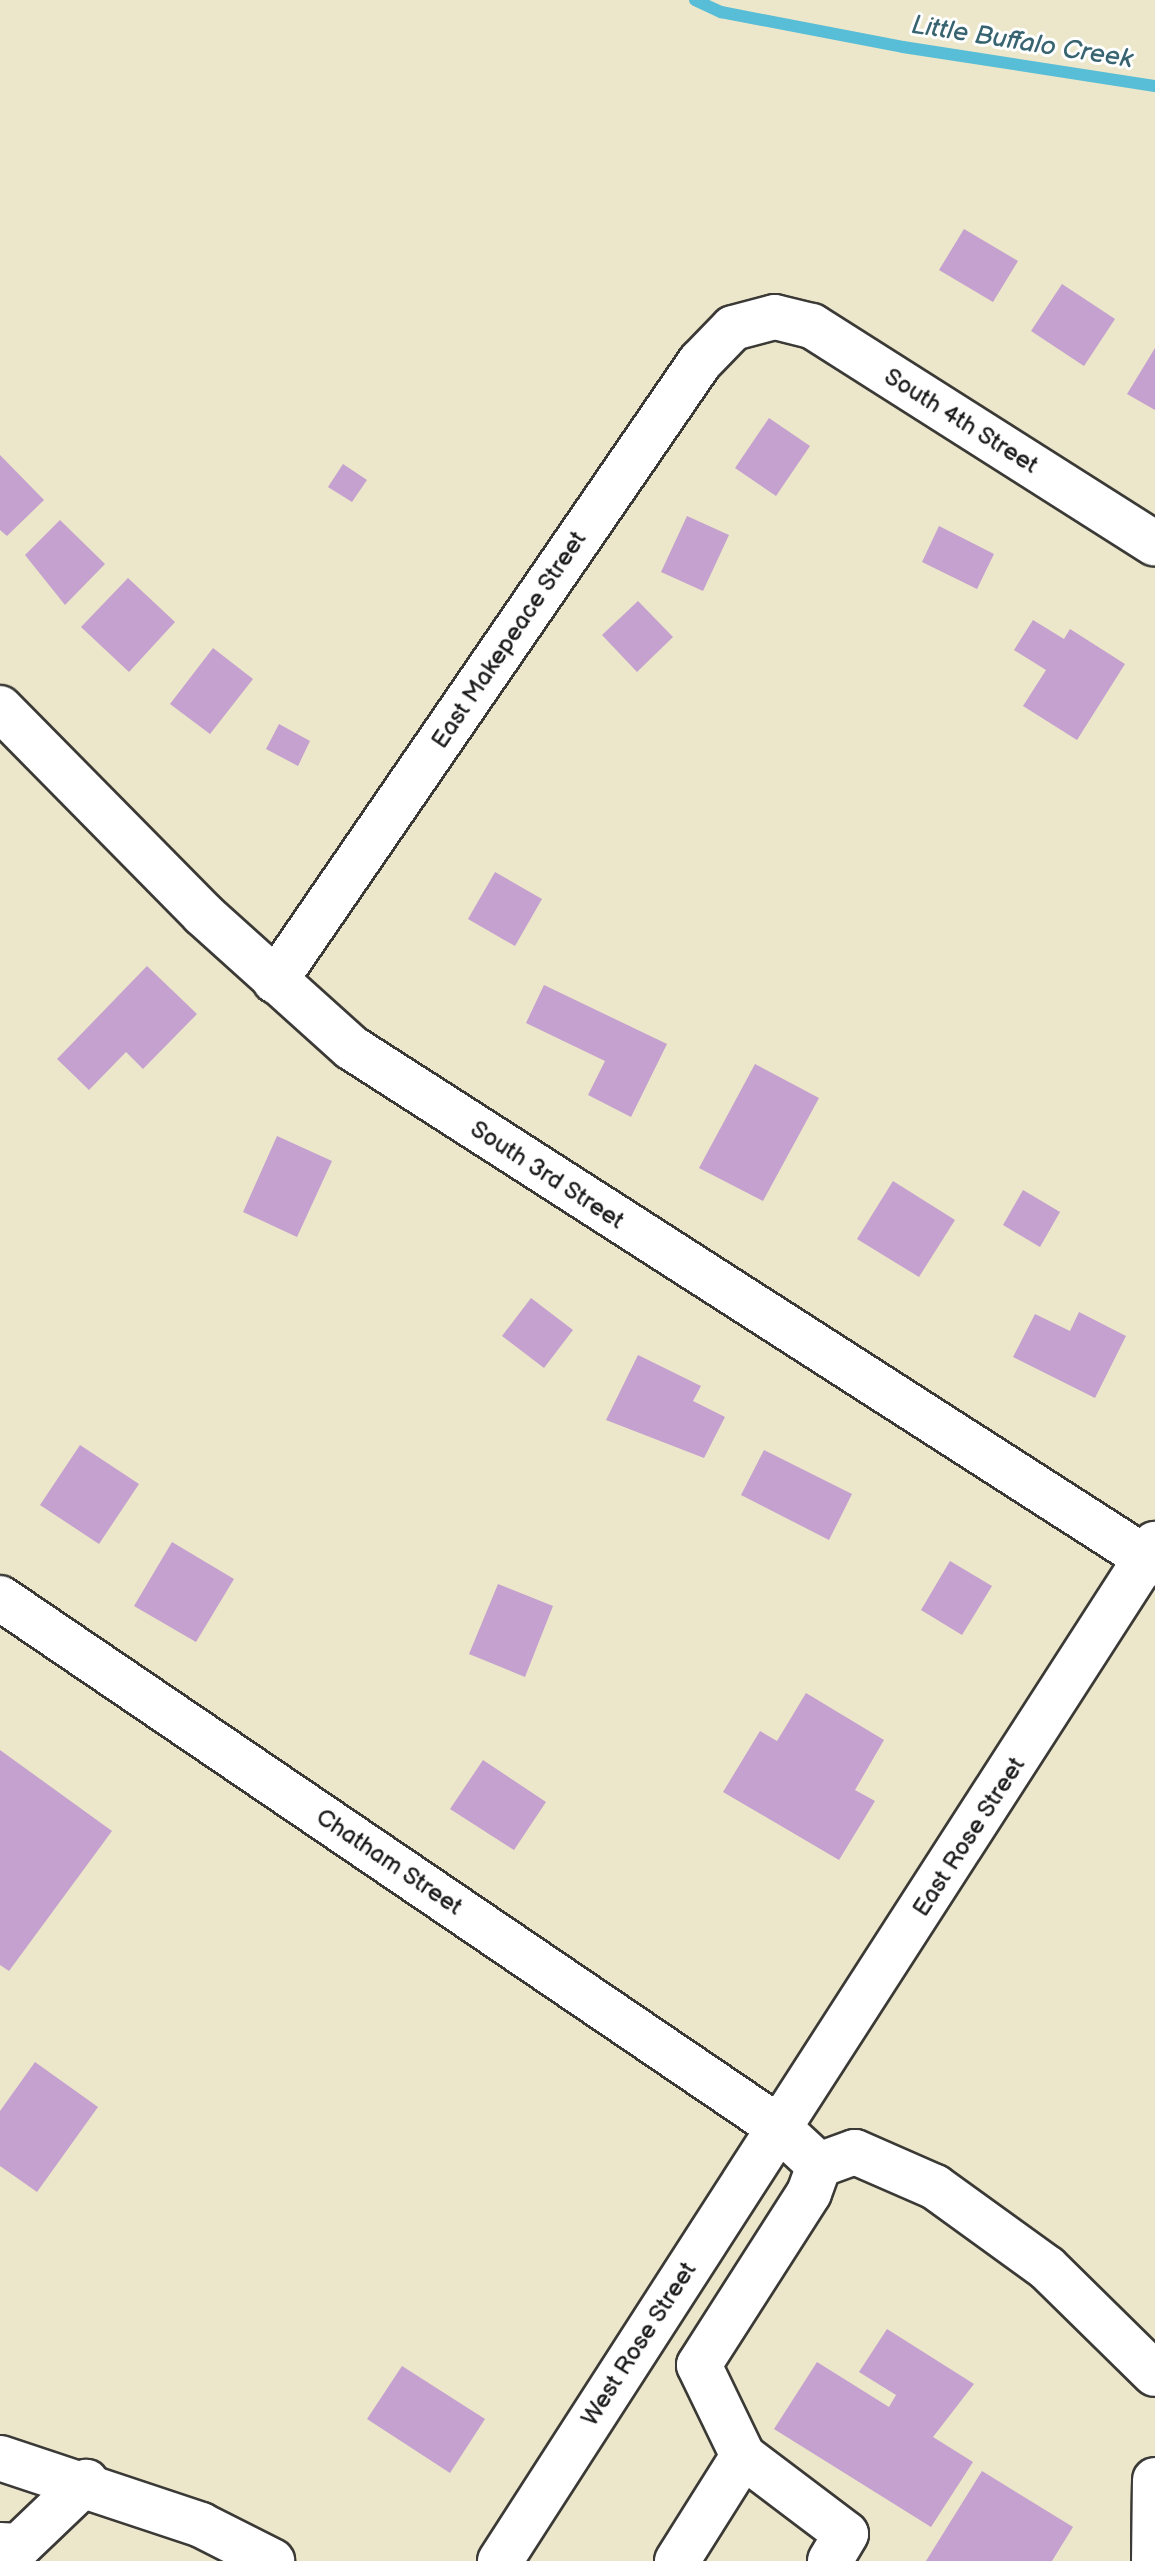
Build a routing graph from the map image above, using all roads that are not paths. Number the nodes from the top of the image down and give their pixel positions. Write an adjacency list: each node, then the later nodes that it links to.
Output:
1 (761, 319): 2 (street, South 4th Street); 4 (street, East Makepeace Street)
2 (1155, 544)
3 (0, 708): 4 (street, South 3rd Street)
4 (275, 981): 5 (street, South 3rd Street)
5 (1152, 1555): 7 (street, East Rose Street)
6 (0, 1598): 7 (street, Chatham Street)
7 (777, 2126): 8 (street, Chatham Street); 16 (street, West Rose Street)
8 (819, 2165): 9 (street); 10 (street)
9 (1155, 2374)
10 (743, 2456): 17 (street); 18 (street)
11 (0, 2458): 13 (street)
12 (1155, 2480): 19 (street)
13 (86, 2482): 14 (street); 15 (street)
14 (0, 2545)
15 (272, 2561)
16 (500, 2561)
17 (677, 2561)
18 (830, 2561)
19 (1154, 2561)

